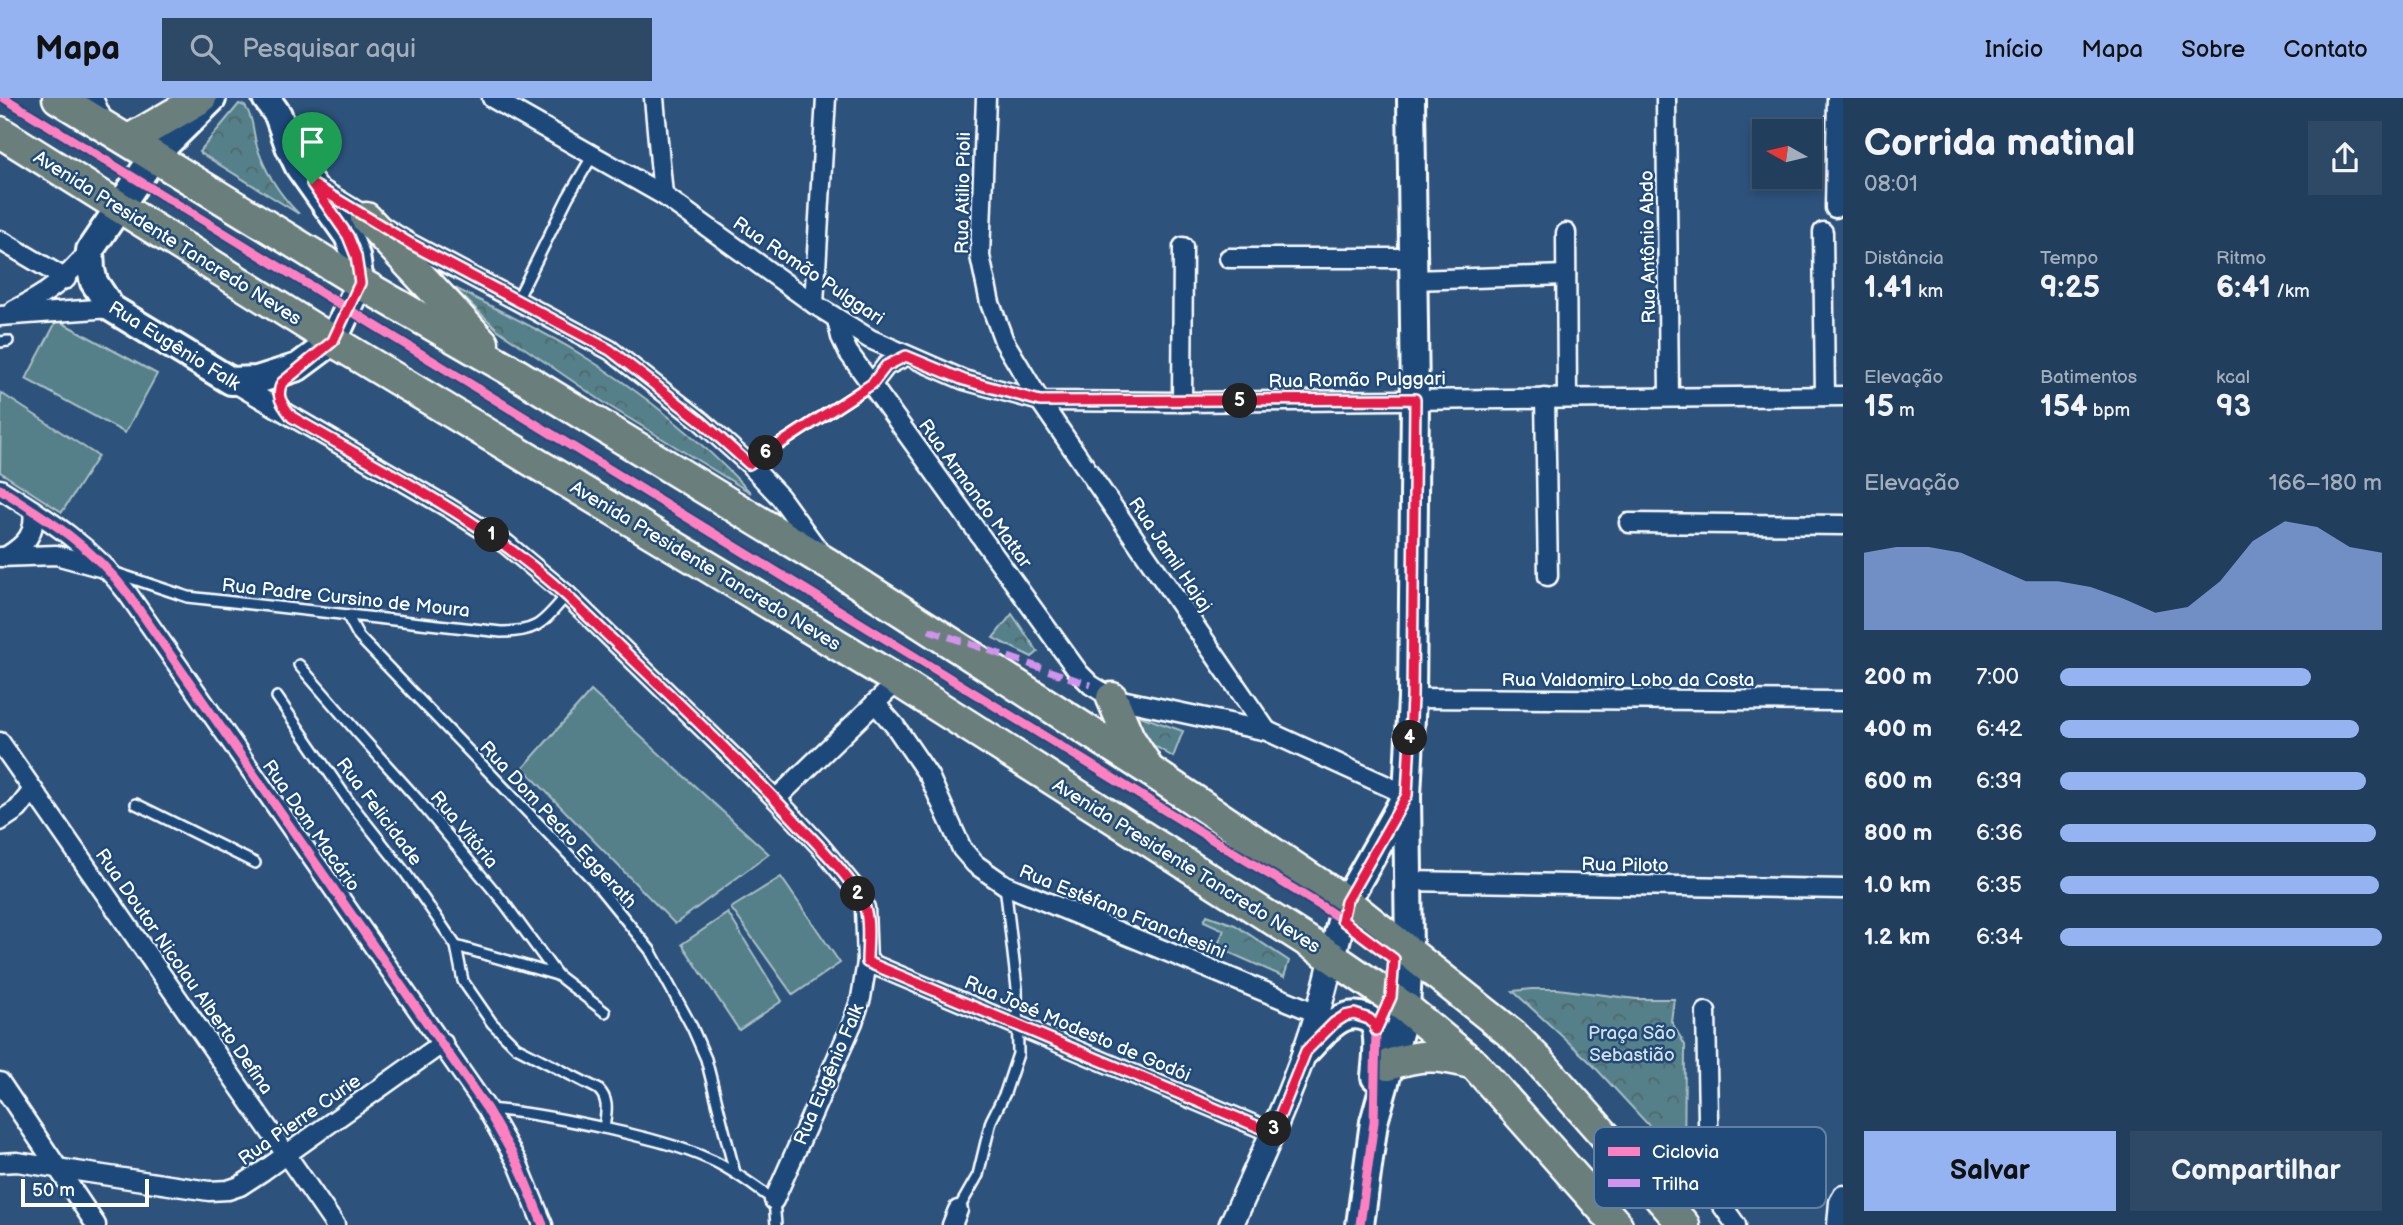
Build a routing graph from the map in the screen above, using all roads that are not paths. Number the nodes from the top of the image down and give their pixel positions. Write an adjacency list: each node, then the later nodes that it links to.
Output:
1 (58, 98): 14 (highway)
2 (93, 98): 14 (street)
3 (201, 98): 14 (highway)
4 (213, 98): 16 (main road)
5 (492, 98): 15 (street, Rua Romão Pulggari)
6 (654, 98): 18 (street)
7 (826, 98): 33 (street)
8 (986, 98): 48 (street, Rua Atilio Pioli)
9 (1411, 98): 28 (main road)
10 (1666, 98): 44 (street, Rua Antônio Abdo)
11 (1838, 98): 20 (street)
12 (275, 104): 17 (main road)
13 (0, 132): 19 (highway, Avenida Presidente Tancredo Neves)
14 (117, 133): 16 (highway)
15 (593, 155): 18 (street, Rua Romão Pulggari); 32 (lane)
16 (154, 156): 19 (main road); 31 (highway)
17 (312, 184): 21 (street); 31 (main road)
18 (663, 195): 33 (street, Rua Romão Pulggari)
19 (120, 206): 26 (main road); 37 (highway, Avenida Presidente Tancredo Neves)
20 (1835, 208)
21 (366, 218): 32 (street); 40 (highway)
22 (1823, 232): 43 (street)
23 (1566, 233): 29 (street)
24 (0, 240): 30 (street)
25 (1183, 247): 49 (street)
26 (90, 250): 30 (street); 34 (main road, Rua Eugênio Falk)
27 (1229, 258): 28 (street)
28 (1413, 269): 29 (street); 47 (main road)
29 (1566, 275): 46 (street)
30 (66, 279): 35 (street)
31 (360, 283): 37 (main road); 40 (highway)
32 (517, 300): 51 (street)
33 (814, 304): 36 (street, Rua Romão Pulggari)
34 (111, 307): 35 (street); 41 (main road, Rua Eugênio Falk)
35 (2, 315)
36 (837, 320): 38 (street, Rua Romão Pulggari); 42 (street, Rua Armando Mattar)
37 (333, 341): 39 (main road); 63 (highway, Avenida Presidente Tancredo Neves)
38 (906, 356): 42 (street); 48 (street, Rua Romão Pulggari)
39 (298, 368): 41 (main road); 50 (street)
40 (507, 368): 57 (highway)
41 (231, 381): 50 (street, Rua Eugênio Falk)
42 (872, 384): 51 (lane); 64 (street, Rua Armando Mattar)
43 (1834, 396): 44 (street, Rua Romão Pulggari)
44 (1669, 397): 46 (street, Rua Romão Pulggari)
45 (1545, 398): 46 (street, Rua Romão Pulggari); 47 (street, Rua Romão Pulggari); 59 (street)
46 (1567, 398)
47 (1415, 399): 49 (street, Rua Romão Pulggari); 66 (main road)
48 (1040, 401): 49 (street, Rua Romão Pulggari); 69 (street, Rua Jamil Hajaj)
49 (1182, 402)
50 (292, 417): 60 (street, Rua Eugênio Falk)
51 (749, 464): 57 (street)
52 (0, 489): 53 (street, Rua Dom Macário)
53 (33, 510): 56 (street); 58 (street, Rua Dom Macário)
54 (1629, 523): 55 (street)
55 (1843, 525)
56 (4, 556): 58 (street)
57 (830, 565): 71 (highway)
58 (110, 570): 61 (lane, Rua Padre Cursino de Moura); 92 (street, Rua Dom Macário)
59 (1548, 576)
60 (567, 596): 61 (lane, Rua Padre Cursino de Moura); 74 (street, Rua Eugênio Falk)
61 (347, 615): 106 (lane, Rua Dom Pedro Eggerath)
62 (299, 665): 86 (lane, Rua Vitória)
63 (898, 681): 68 (street); 84 (highway, Avenida Presidente Tancredo Neves)
64 (1102, 692): 69 (street); 71 (highway)
65 (277, 697): 82 (lane, Rua Felicidade)
66 (1412, 698): 67 (street, Rua Valdomiro Lobo da Costa); 73 (main road)
67 (1843, 701)
68 (875, 703): 74 (street); 79 (street, Rua Estéfano Franchesini)
69 (1267, 731): 73 (street)
70 (0, 742): 72 (street, Rua Doutor Nicolau Alberto Defina)
71 (1152, 772): 81 (highway)
72 (33, 790): 76 (street); 103 (street, Rua Doutor Nicolau Alberto Defina)
73 (1407, 795): 78 (main road); 81 (main road)
74 (776, 799): 85 (street, Rua Eugênio Falk)
75 (136, 804): 77 (lane)
76 (0, 821)
77 (255, 863)
78 (1407, 881): 80 (street, Rua Piloto); 83 (main road)
79 (1005, 885): 90 (street, Rua Estéfano Franchesini); 91 (lane)
80 (1843, 889)
81 (1346, 902): 83 (highway); 84 (main road)
82 (456, 946): 86 (lane); 101 (lane, Rua Felicidade)
83 (1409, 953): 87 (main road); 99 (highway)
84 (1332, 957): 87 (highway, Avenida Presidente Tancredo Neves); 90 (street)
85 (867, 962): 91 (street, Rua José Modesto de Godói); 109 (street, Rua Eugênio Falk)
86 (557, 975): 88 (lane, Rua Vitória)
87 (1406, 1008): 94 (main road); 95 (highway, Avenida Presidente Tancredo Neves)
88 (605, 1012)
89 (1706, 1012): 100 (street)
90 (1319, 1014): 93 (street)
91 (1019, 1026): 102 (street, Rua José Modesto de Godói); 113 (lane)
92 (443, 1043): 97 (street, Rua Dom Macário); 103 (street, Rua Pierre Curie)
93 (1306, 1051): 98 (main road); 102 (street)
94 (1388, 1065): 95 (highway); 98 (main road)
95 (1475, 1065): 108 (highway, Avenida Presidente Tancredo Neves)
96 (0, 1083): 105 (street)
97 (487, 1109): 101 (lane); 116 (street, Rua Dom Macário)
98 (1374, 1122): 119 (main road)
99 (1597, 1127)
100 (1708, 1127)
101 (604, 1128): 106 (lane)
102 (1273, 1133): 118 (street)
103 (286, 1154): 105 (street, Rua Pierre Curie); 115 (street, Rua Doutor Nicolau Alberto Defina)
104 (0, 1163): 105 (street, Rua Pierre Curie)
105 (59, 1168): 114 (street)
106 (735, 1173): 109 (lane)
107 (1843, 1195): 123 (street)
108 (1594, 1199)
109 (774, 1200): 117 (lane)
110 (1602, 1208): 120 (highway, Avenida Presidente Tancredo Neves)
111 (1669, 1208): 121 (highway)
112 (1724, 1208): 122 (street)
113 (955, 1218)
114 (96, 1225)
115 (335, 1225)
116 (543, 1225)
117 (776, 1225)
118 (1231, 1225)
119 (1360, 1225)
120 (1617, 1225)
121 (1684, 1225)
122 (1736, 1225)
123 (1837, 1225)

